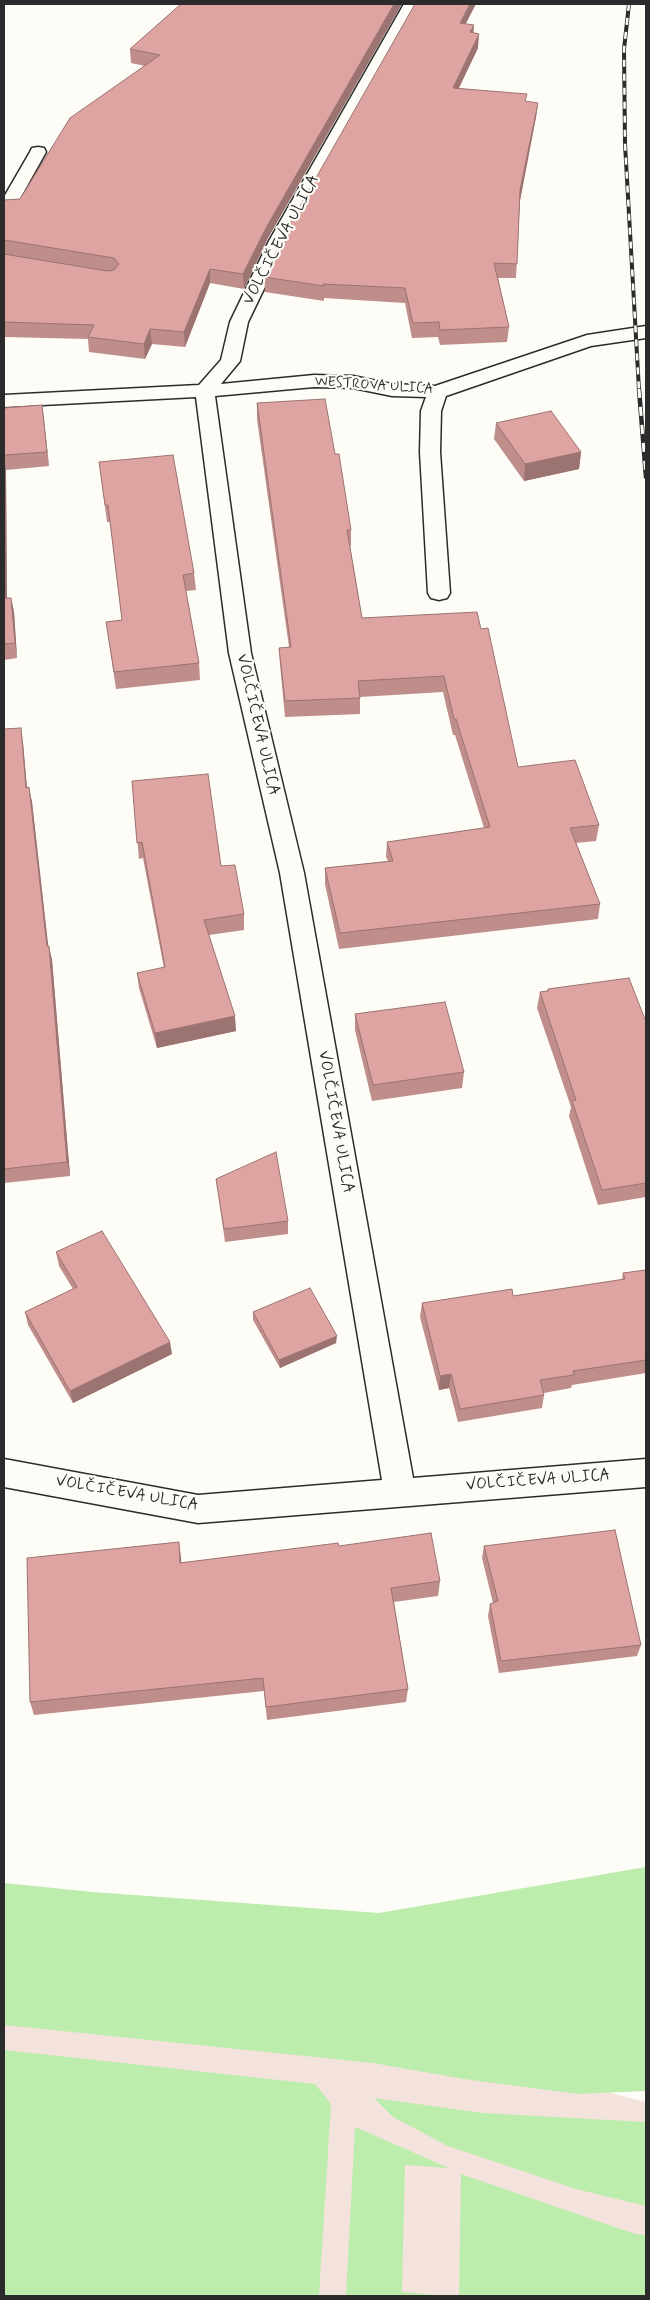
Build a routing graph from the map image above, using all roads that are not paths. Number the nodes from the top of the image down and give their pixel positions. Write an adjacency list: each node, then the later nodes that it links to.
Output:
1 (412, 4): 5 (street, VOLČIČEVA ULICA)
2 (38, 152): 3 (street)
3 (4, 208)
4 (646, 332): 6 (street, WESTROVA ULICA)
5 (205, 390): 6 (street, WESTROVA ULICA); 7 (street, WESTROVA ULICA); 11 (street, VOLČIČEVA ULICA)
6 (437, 392): 8 (street)
7 (4, 401)
8 (439, 592)
9 (4, 1473): 11 (street, VOLČIČEVA ULICA)
10 (646, 1473): 11 (street, VOLČIČEVA ULICA)
11 (400, 1492)

